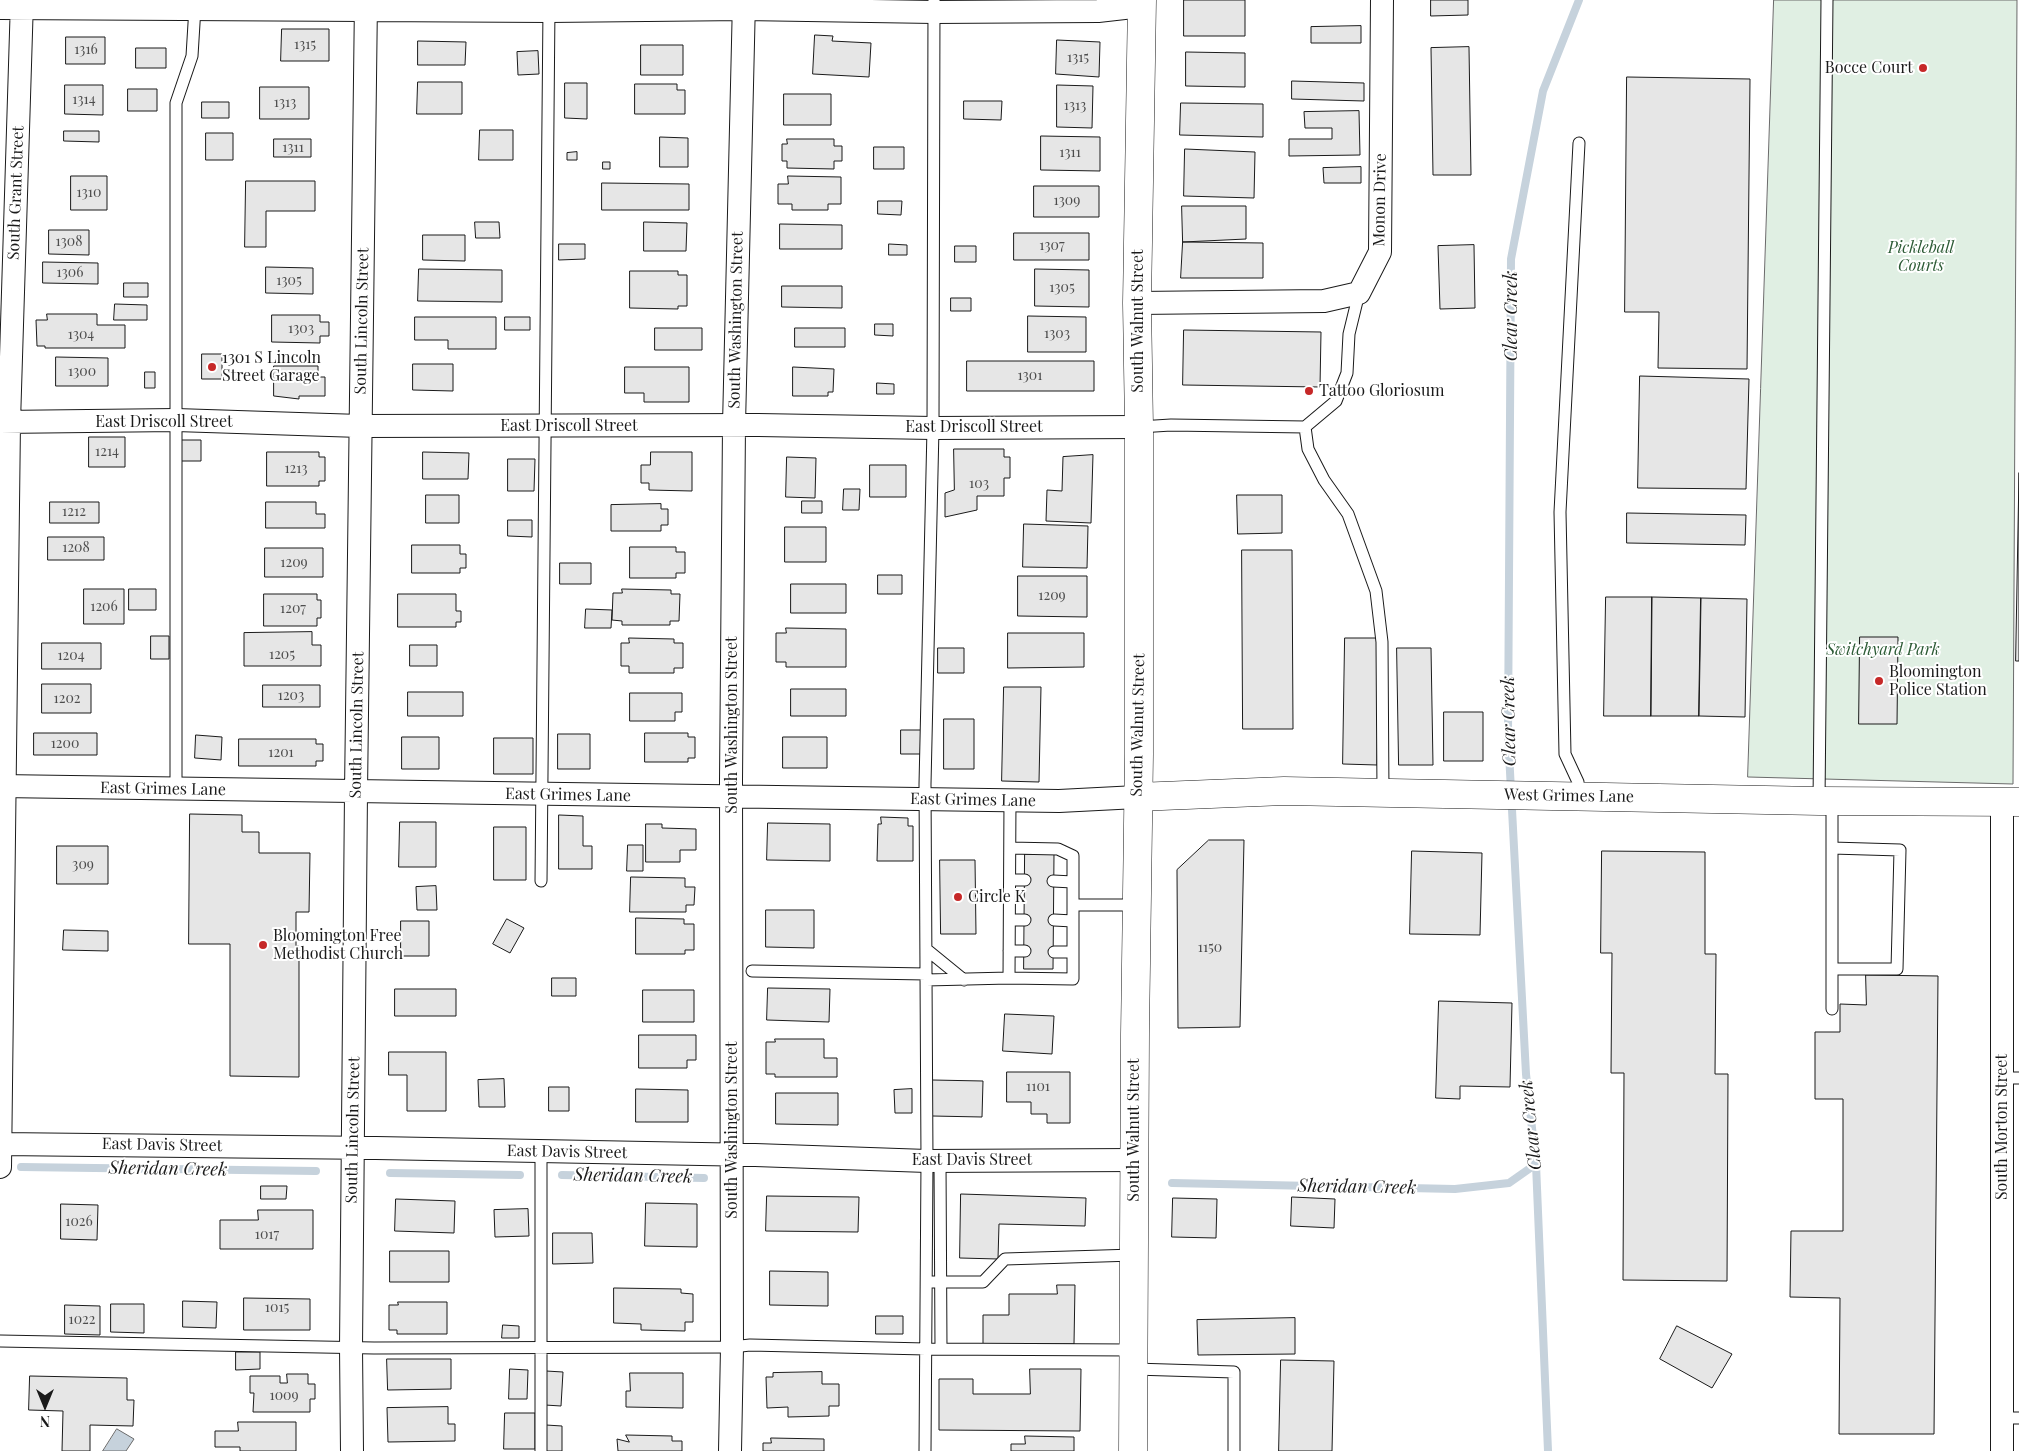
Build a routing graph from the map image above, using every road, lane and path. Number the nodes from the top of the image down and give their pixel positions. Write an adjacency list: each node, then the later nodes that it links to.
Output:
1 (1382, 0): 12 (street, Monon Drive)
2 (1827, 0): 32 (lane)
3 (1142, 3): 9 (street); 13 (main road, South Walnut Street)
4 (22, 4): 5 (street); 10 (street); 15 (street, South Grant Street)
5 (196, 4): 7 (street); 14 (lane)
6 (744, 4): 8 (street); 9 (street); 16 (street, South Washington Street)
7 (366, 5): 8 (street); 17 (street, South Lincoln Street)
8 (549, 5): 18 (lane)
9 (934, 6): 21 (lane)
10 (0, 8)
11 (1579, 143): 28 (lane)
12 (1359, 293): 13 (street); 20 (lane)
13 (1137, 303): 19 (main road, South Walnut Street)
14 (176, 420): 15 (street, East Driscoll Street); 17 (street, East Driscoll Street); 23 (lane)
15 (5, 422): 22 (street, South Grant Street)
16 (734, 425): 18 (street, East Driscoll Street); 21 (street, East Driscoll Street); 27 (street, South Washington Street)
17 (360, 426): 18 (street, East Driscoll Street); 24 (street, South Lincoln Street)
18 (545, 427): 25 (lane)
19 (1139, 427): 20 (lane); 21 (street, East Driscoll Street); 29 (main road, South Walnut Street)
20 (1305, 427): 26 (lane)
21 (933, 428): 30 (lane)
22 (2, 786): 23 (street, East Grimes Lane); 59 (street, South Grant Street)
23 (176, 790): 24 (street, East Grimes Lane)
24 (356, 792): 25 (street, East Grimes Lane); 60 (street, South Lincoln Street)
25 (542, 794): 27 (street, East Grimes Lane); 38 (lane)
26 (1383, 794): 28 (main road, West Grimes Lane); 29 (main road, West Grimes Lane)
27 (731, 796): 30 (street, East Grimes Lane); 62 (street, South Washington Street)
28 (1579, 796): 32 (main road, West Grimes Lane)
29 (1137, 797): 31 (street, East Grimes Lane); 42 (main road, South Walnut Street)
30 (926, 800): 31 (street, East Grimes Lane); 47 (lane)
31 (1010, 800): 34 (lane)
32 (1825, 801): 33 (main road, West Grimes Lane); 35 (lane)
33 (2010, 802): 58 (street, South Morton Street)
34 (1010, 848): 36 (lane); 40 (lane)
35 (1832, 848): 52 (lane); 52 (lane)
36 (1010, 880): 37 (lane); 43 (lane)
37 (1025, 880)
38 (541, 881)
39 (1053, 881): 40 (lane)
40 (1073, 882): 41 (lane)
41 (1073, 905): 42 (lane); 46 (lane)
42 (1137, 905): 63 (main road, South Walnut Street)
43 (1010, 920): 44 (lane); 48 (lane)
44 (1025, 920)
45 (1054, 920): 46 (lane)
46 (1073, 921): 51 (lane)
47 (926, 949): 54 (lane); 56 (lane)
48 (1010, 951): 49 (lane); 55 (lane)
49 (1025, 951)
50 (1054, 952): 51 (lane)
51 (1073, 952): 55 (lane)
52 (1832, 969): 57 (lane)
53 (752, 971): 54 (lane)
54 (926, 977): 56 (lane); 64 (lane)
55 (1010, 978): 56 (lane)
56 (964, 980)
57 (1832, 1009)
58 (2010, 1078): 76 (street, South Morton Street)
59 (0, 1144): 60 (street, East Davis Street); 65 (street, South Grant Street)
60 (354, 1148): 61 (street, East Davis Street); 70 (street, South Lincoln Street)
61 (541, 1152): 62 (street, East Davis Street); 71 (lane)
62 (732, 1155): 64 (street, East Davis Street); 72 (street, South Washington Street)
63 (1134, 1160): 64 (street, East Davis Street); 66 (main road, South Walnut Street)
64 (934, 1161): 67 (lane); 68 (lane)
65 (0, 1167)
66 (1134, 1255): 68 (lane); 75 (main road, South Walnut Street)
67 (927, 1282): 68 (lane); 73 (lane)
68 (940, 1282): 74 (lane)
69 (0, 1341): 70 (lane)
70 (351, 1347): 71 (lane); 77 (street, South Lincoln Street)
71 (541, 1347): 72 (lane); 78 (lane)
72 (732, 1347): 73 (lane); 79 (street, South Washington Street)
73 (926, 1349): 74 (lane); 80 (lane)
74 (941, 1349): 75 (lane)
75 (1134, 1359): 81 (main road, South Walnut Street); 82 (lane)
76 (2011, 1418): 83 (street, South Morton Street)
77 (352, 1451)
78 (541, 1451)
79 (730, 1451)
80 (925, 1451)
81 (1133, 1451)
82 (1234, 1451)
83 (2002, 1451)

